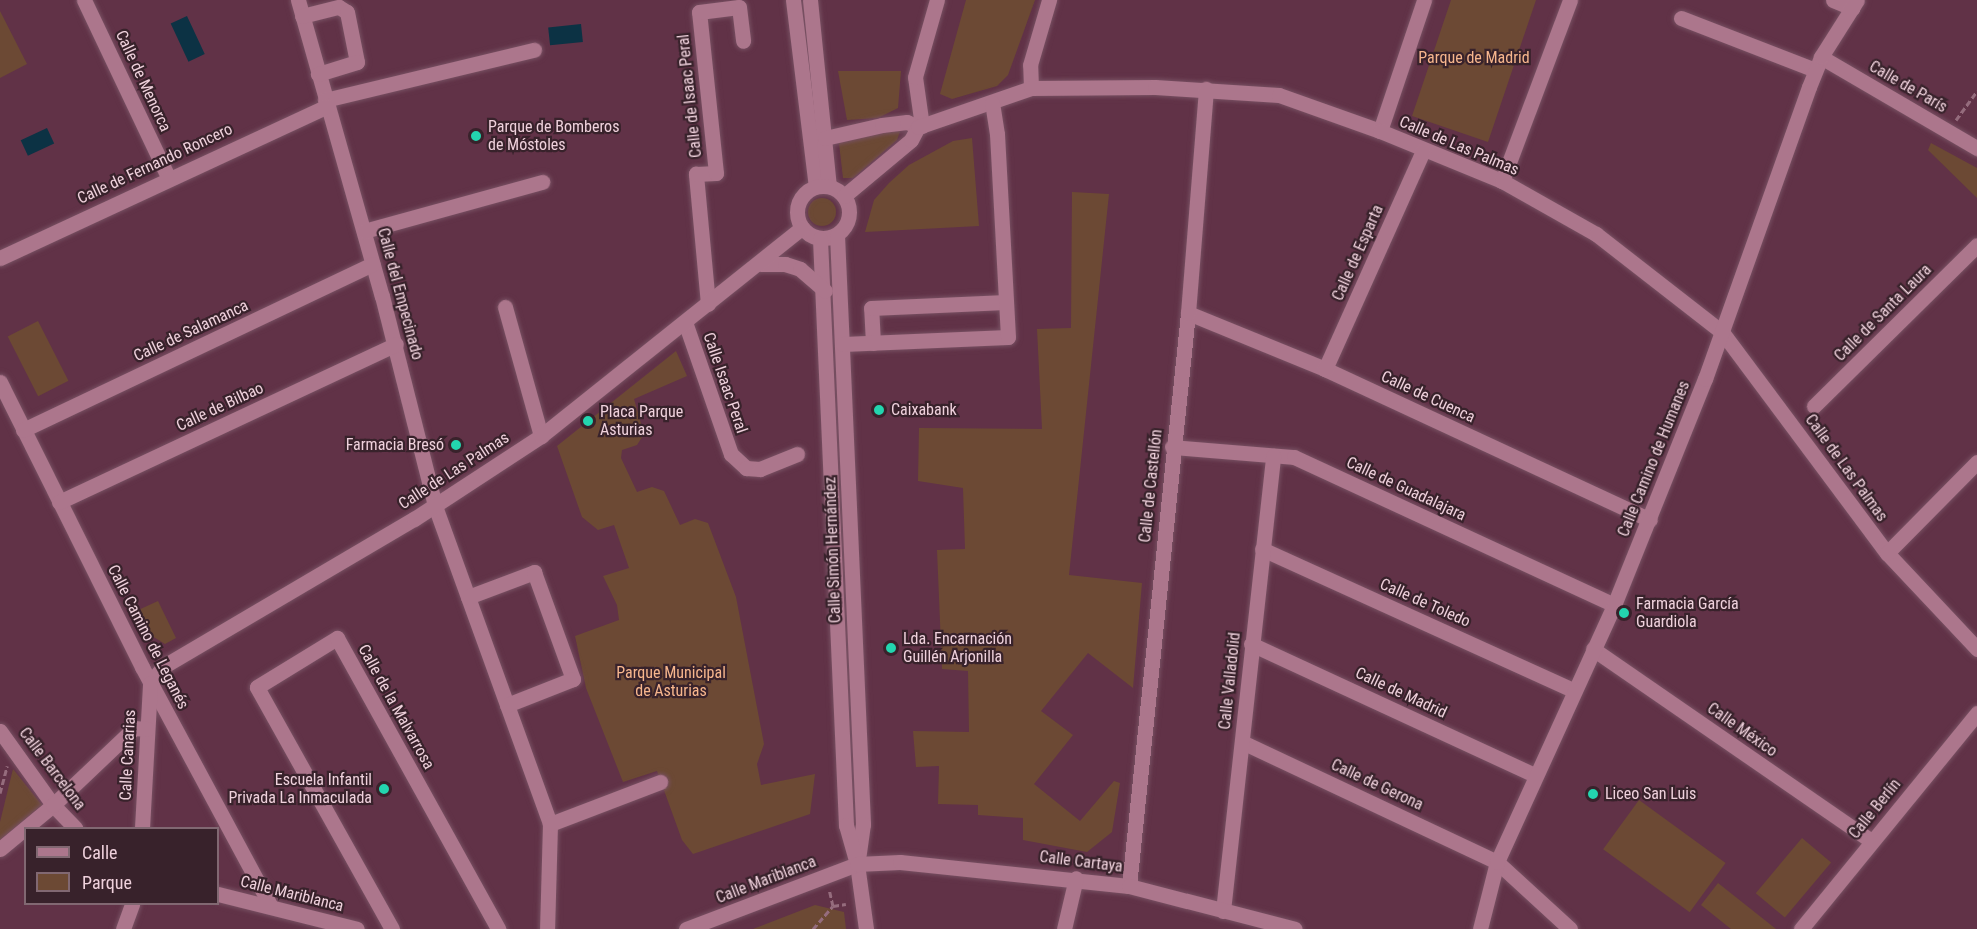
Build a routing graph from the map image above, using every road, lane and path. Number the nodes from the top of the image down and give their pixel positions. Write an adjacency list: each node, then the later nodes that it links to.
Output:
1 (84, 0): 28 (street, Calle de Menorca)
2 (298, 0): 11 (street, Calle del Empecinado)
3 (794, 0): 31 (street)
4 (810, 0): 25 (street)
5 (937, 0): 22 (street)
6 (1049, 0): 17 (street)
7 (1424, 0): 23 (street)
8 (1570, 0): 29 (street)
9 (1833, 0): 10 (street)
10 (1854, 4): 15 (street, Calle Camino de Humanes)
11 (302, 16): 16 (street, Calle del Empecinado); 16 (street)
12 (1681, 18): 15 (street, Calle de París)
13 (743, 41): 43 (street, Calle de Isaac Peral)
14 (534, 50): 20 (street, Calle de Fernando Roncero)
15 (1818, 64): 24 (street, Calle de París); 47 (street, Calle Camino de Humanes)
16 (318, 74): 20 (street, Calle del Empecinado)
17 (1031, 88): 18 (street, Calle de Las Palmas); 21 (street, Calle de Las Palmas)
18 (1206, 89): 23 (street, Calle de Las Palmas); 45 (street, Calle de Castellón)
19 (1977, 92): 24 (path)
20 (326, 103): 28 (street, Calle de Fernando Roncero); 34 (street, Calle del Empecinado)
21 (992, 104): 22 (street, Calle de Las Palmas); 42 (street)
22 (920, 127): 25 (street); 32 (street)
23 (1380, 131): 27 (street, Calle de Las Palmas)
24 (1948, 131): 26 (street, Calle de París)
25 (825, 138): 31 (street)
26 (1977, 148)
27 (1423, 151): 29 (street, Calle de Las Palmas); 51 (street, Calle de Esparta)
28 (168, 177): 38 (street, Calle de Fernando Roncero)
29 (1502, 181): 47 (street, Calle de Las Palmas)
30 (542, 182): 34 (street)
31 (822, 186): 32 (street); 33 (street)
32 (844, 196): 35 (street)
33 (802, 228): 36 (street); 40 (street, Calle de Las Palmas)
34 (364, 231): 39 (street, Calle del Empecinado)
35 (837, 235): 36 (street); 50 (street, Calle Simón Hernández)
36 (820, 239): 41 (street, Calle Simón Hernández)
37 (1977, 245): 53 (street, Calle de Santa Laura)
38 (0, 258)
39 (373, 264): 49 (street, Calle del Empecinado); 54 (street, Calle de Salamanca)
40 (761, 264): 41 (street); 43 (street, Calle de Las Palmas)
41 (825, 291): 88 (street, Calle Simón Hernández)
42 (1006, 302): 48 (street); 48 (street)
43 (708, 304): 46 (street, Calle de Las Palmas)
44 (505, 307): 55 (street)
45 (1188, 313): 51 (street, Calle de Cuenca); 56 (street, Calle de Castellón)
46 (685, 322): 55 (street, Calle de Las Palmas); 57 (street, Calle Isaac Peral)
47 (1722, 332): 62 (street, Calle Camino de Humanes); 64 (street, Calle de Las Palmas)
48 (873, 343): 50 (street)
49 (396, 344): 60 (street, Calle de Bilbao); 61 (street, Calle del Empecinado)
50 (843, 345): 88 (street, Calle Simón Hernández)
51 (1325, 369): 62 (street, Calle de Cuenca)
52 (0, 382): 54 (street, Calle Camino de Leganés)
53 (1814, 406)
54 (23, 430): 60 (street, Calle Camino de Leganés)
55 (541, 436): 61 (street, Calle de Las Palmas)
56 (1172, 447): 58 (street, Calle de Guadalajara); 91 (street, Calle de Castellón)
57 (797, 454)
58 (1273, 456): 63 (street, Calle Valladolid); 66 (street, Calle de Guadalajara)
59 (1977, 462): 64 (street)
60 (59, 502): 70 (street, Calle Camino de Leganés)
61 (435, 506): 65 (street, Calle del Empecinado); 70 (street, Calle de Las Palmas)
62 (1650, 520): 66 (street, Calle Camino de Humanes)
63 (1262, 549): 67 (street, Calle Valladolid); 71 (street, Calle de Toledo)
64 (1887, 553): 69 (street, Calle de Las Palmas)
65 (468, 597): 72 (street, Calle del Empecinado); 72 (street)
66 (1614, 605): 68 (street, Calle Camino de Humanes)
67 (1251, 644): 76 (street, Calle Valladolid); 77 (street, Calle de Madrid)
68 (1593, 649): 71 (street, Calle Camino de Humanes); 85 (street, Calle México)
69 (1977, 649)
70 (150, 683): 74 (street, Calle Canarias); 94 (street, Calle Camino de Leganés)
71 (1573, 690): 77 (street, Calle Camino de Humanes)
72 (507, 705): 80 (street, Calle del Empecinado)
73 (1977, 713): 85 (street, Calle Berlín)
74 (147, 729): 79 (street); 83 (street, Calle Canarias)
75 (0, 731): 79 (street, Calle Barcelona)
76 (1242, 741): 87 (street, Calle de Gerona); 95 (street, Calle Valladolid)
77 (1535, 776): 87 (street, Calle Camino de Humanes)
78 (660, 782): 80 (street)
79 (53, 805): 81 (street); 82 (street, Calle Barcelona)
80 (550, 824): 100 (street, Calle del Empecinado)
81 (26, 827)
82 (74, 827)
83 (142, 827)
84 (24, 829): 86 (street)
85 (1871, 841): 108 (street, Calle Berlín)
86 (0, 849)
87 (1497, 862): 106 (street, Calle Camino de Humanes); 107 (street, Calle de Gerona)
88 (857, 864): 89 (street, Calle Mariblanca); 90 (street, Calle Cartaya); 103 (street, Calle Simón Hernández)
89 (825, 876): 101 (street, Calle Mariblanca); 102 (path)
90 (1076, 878): 91 (street, Calle Cartaya); 104 (street)
91 (1129, 886): 95 (street, Calle Cartaya)
92 (219, 894): 94 (street, Calle Mariblanca)
93 (131, 905): 96 (street)
94 (270, 905): 97 (street, Calle Mariblanca)
95 (1223, 910): 105 (street, Calle Cartaya)
96 (123, 929)
97 (357, 929)
98 (392, 929): 99 (street, Calle de la Malvarrosa)
99 (498, 929)
100 (547, 929)
101 (686, 929)
102 (813, 929)
103 (866, 929)
104 (1064, 929)
105 (1295, 929)
106 (1480, 929)
107 (1570, 929)
108 (1801, 929)

